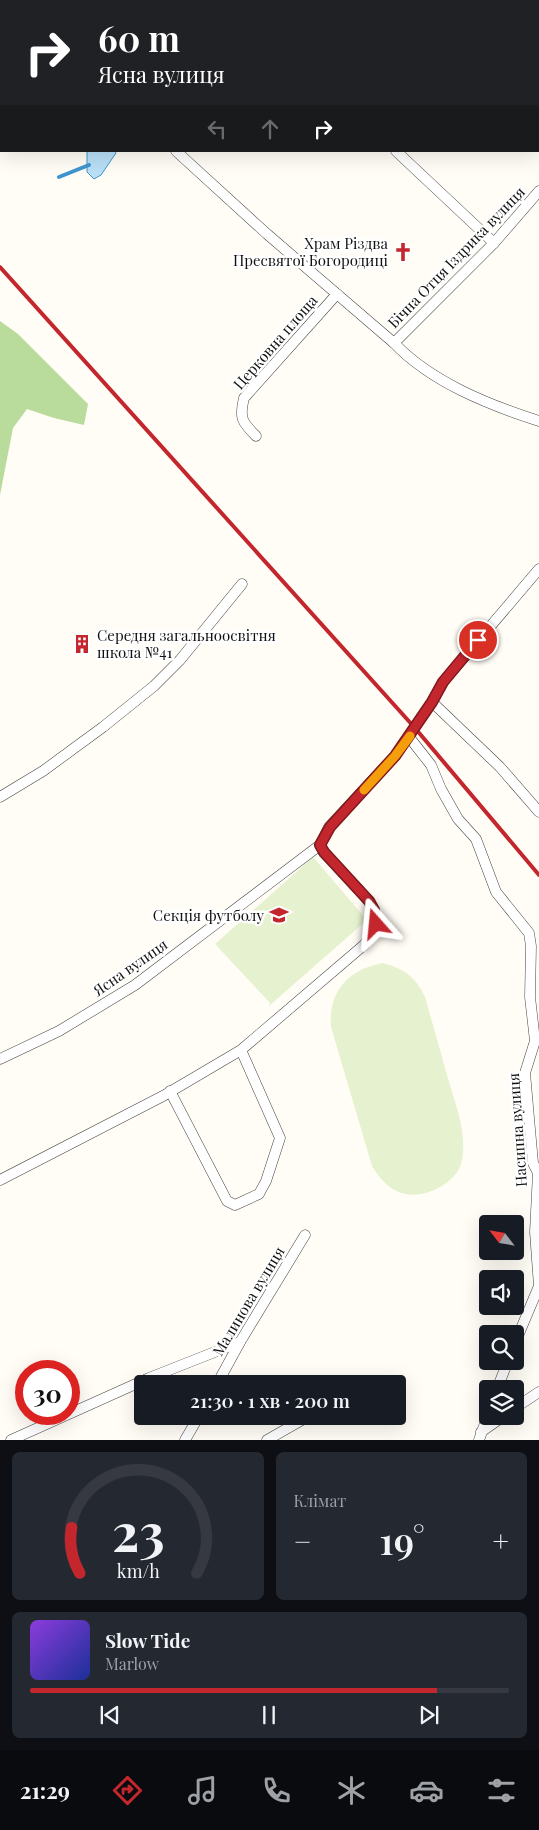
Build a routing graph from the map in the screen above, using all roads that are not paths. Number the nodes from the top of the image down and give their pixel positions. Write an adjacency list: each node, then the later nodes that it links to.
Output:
1 (177, 152): 5 (street)
2 (397, 152): 4 (street)
3 (539, 191): 4 (street, Бічна Отця Іздрика вулиця)
4 (494, 243): 6 (street, Бічна Отця Іздрика вулиця)
5 (337, 294): 6 (street); 8 (street, Церковна площа)
6 (394, 343): 7 (street)
7 (539, 421)
8 (256, 436)
9 (539, 568): 11 (street, Ясна вулиця)
10 (242, 584): 13 (street)
11 (432, 702): 12 (street, Ясна вулиця); 14 (street)
12 (409, 737): 15 (street, Ясна вулиця); 19 (street, Насипна вулиця)
13 (0, 797)
14 (539, 812)
15 (320, 845): 16 (street); 17 (street, Ясна вулиця)
16 (241, 1050): 18 (street); 18 (street)
17 (0, 1058)
18 (170, 1091): 20 (street)
19 (538, 1172): 22 (street, Насипна вулиця)
20 (0, 1180)
21 (305, 1235): 23 (street, Малинова вулиця)
22 (522, 1325)
23 (240, 1342): 24 (street, Малинова вулиця); 31 (street)
24 (222, 1375)
25 (539, 1392): 26 (street)
26 (524, 1402)
27 (194, 1425): 32 (street)
28 (293, 1425): 33 (street)
29 (493, 1425): 30 (street)
30 (480, 1436)
31 (11, 1440)
32 (185, 1440)
33 (267, 1440)

